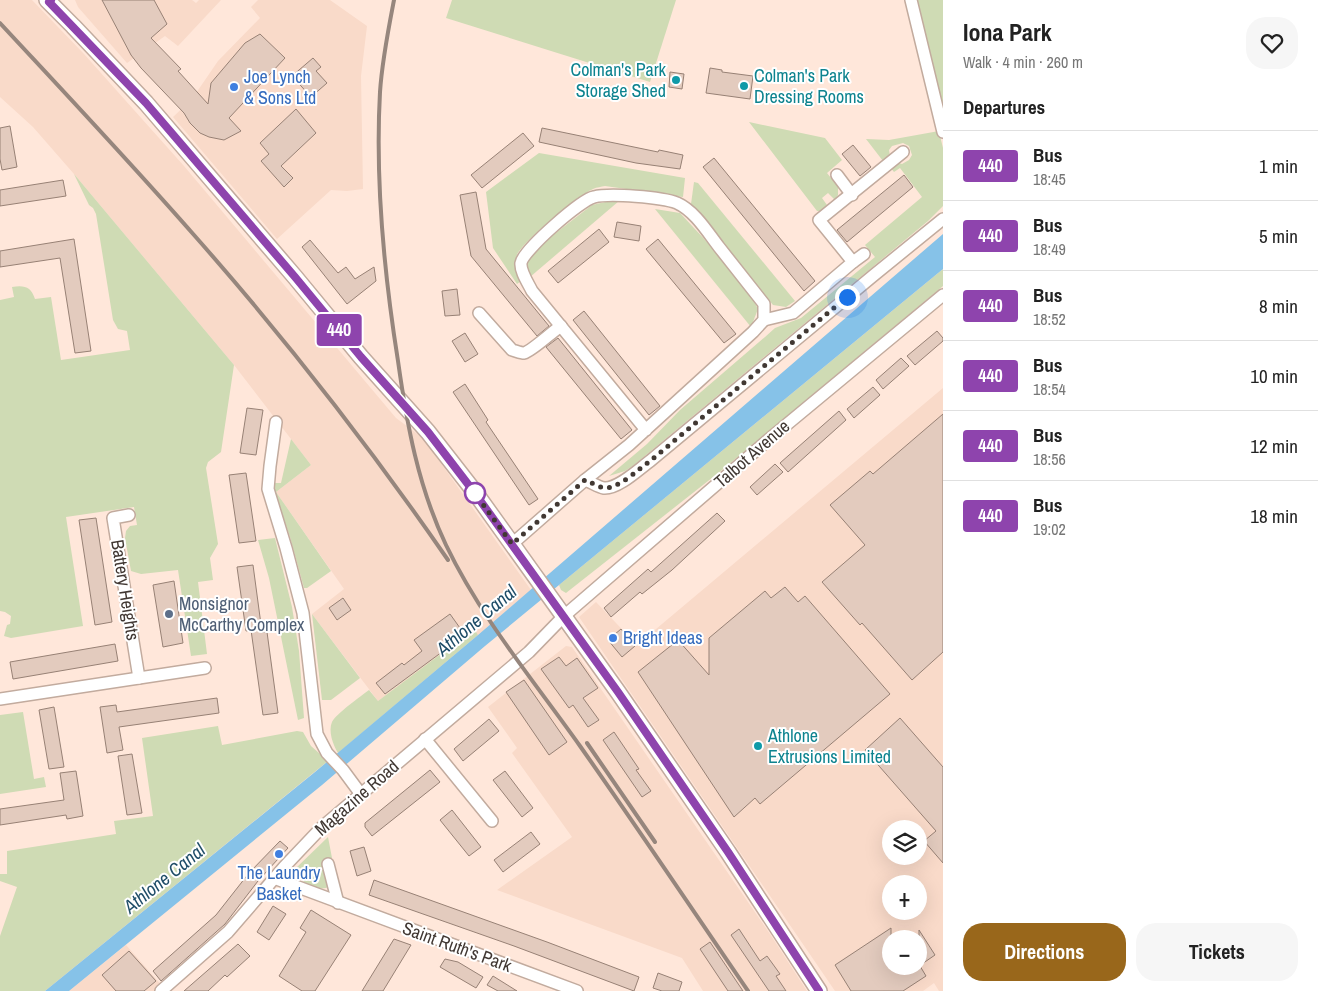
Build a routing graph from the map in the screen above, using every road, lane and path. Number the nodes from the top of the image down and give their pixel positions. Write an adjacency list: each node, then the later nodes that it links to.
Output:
1 (911, 0): 3 (street)
2 (49, 1): 18 (main road)
3 (943, 132)
4 (903, 152): 6 (street)
5 (836, 175): 6 (street)
6 (852, 194): 9 (street)
7 (943, 219): 16 (street)
8 (864, 254): 9 (street)
9 (853, 262): 12 (street)
10 (943, 295): 19 (street, Talbot Avenue)
11 (479, 313): 13 (street)
12 (764, 320): 13 (street); 15 (street)
13 (561, 326): 15 (street)
14 (276, 422): 24 (street)
15 (646, 430): 16 (street)
16 (585, 480): 18 (street)
17 (129, 515): 21 (street, Battery Heights)
18 (512, 544): 19 (main road)
19 (564, 616): 23 (street, Magazine Road); 31 (main road)
20 (205, 668): 21 (street)
21 (139, 678): 22 (street)
22 (0, 699)
23 (425, 739): 24 (street, Magazine Road); 25 (street)
24 (360, 793): 27 (street, Magazine Road)
25 (492, 821)
26 (328, 864): 28 (street)
27 (274, 878): 28 (street, Saint Ruth's Park); 29 (street, Magazine Road)
28 (338, 903): 30 (street, Saint Ruth's Park)
29 (161, 991)
30 (577, 991)
31 (819, 991)

